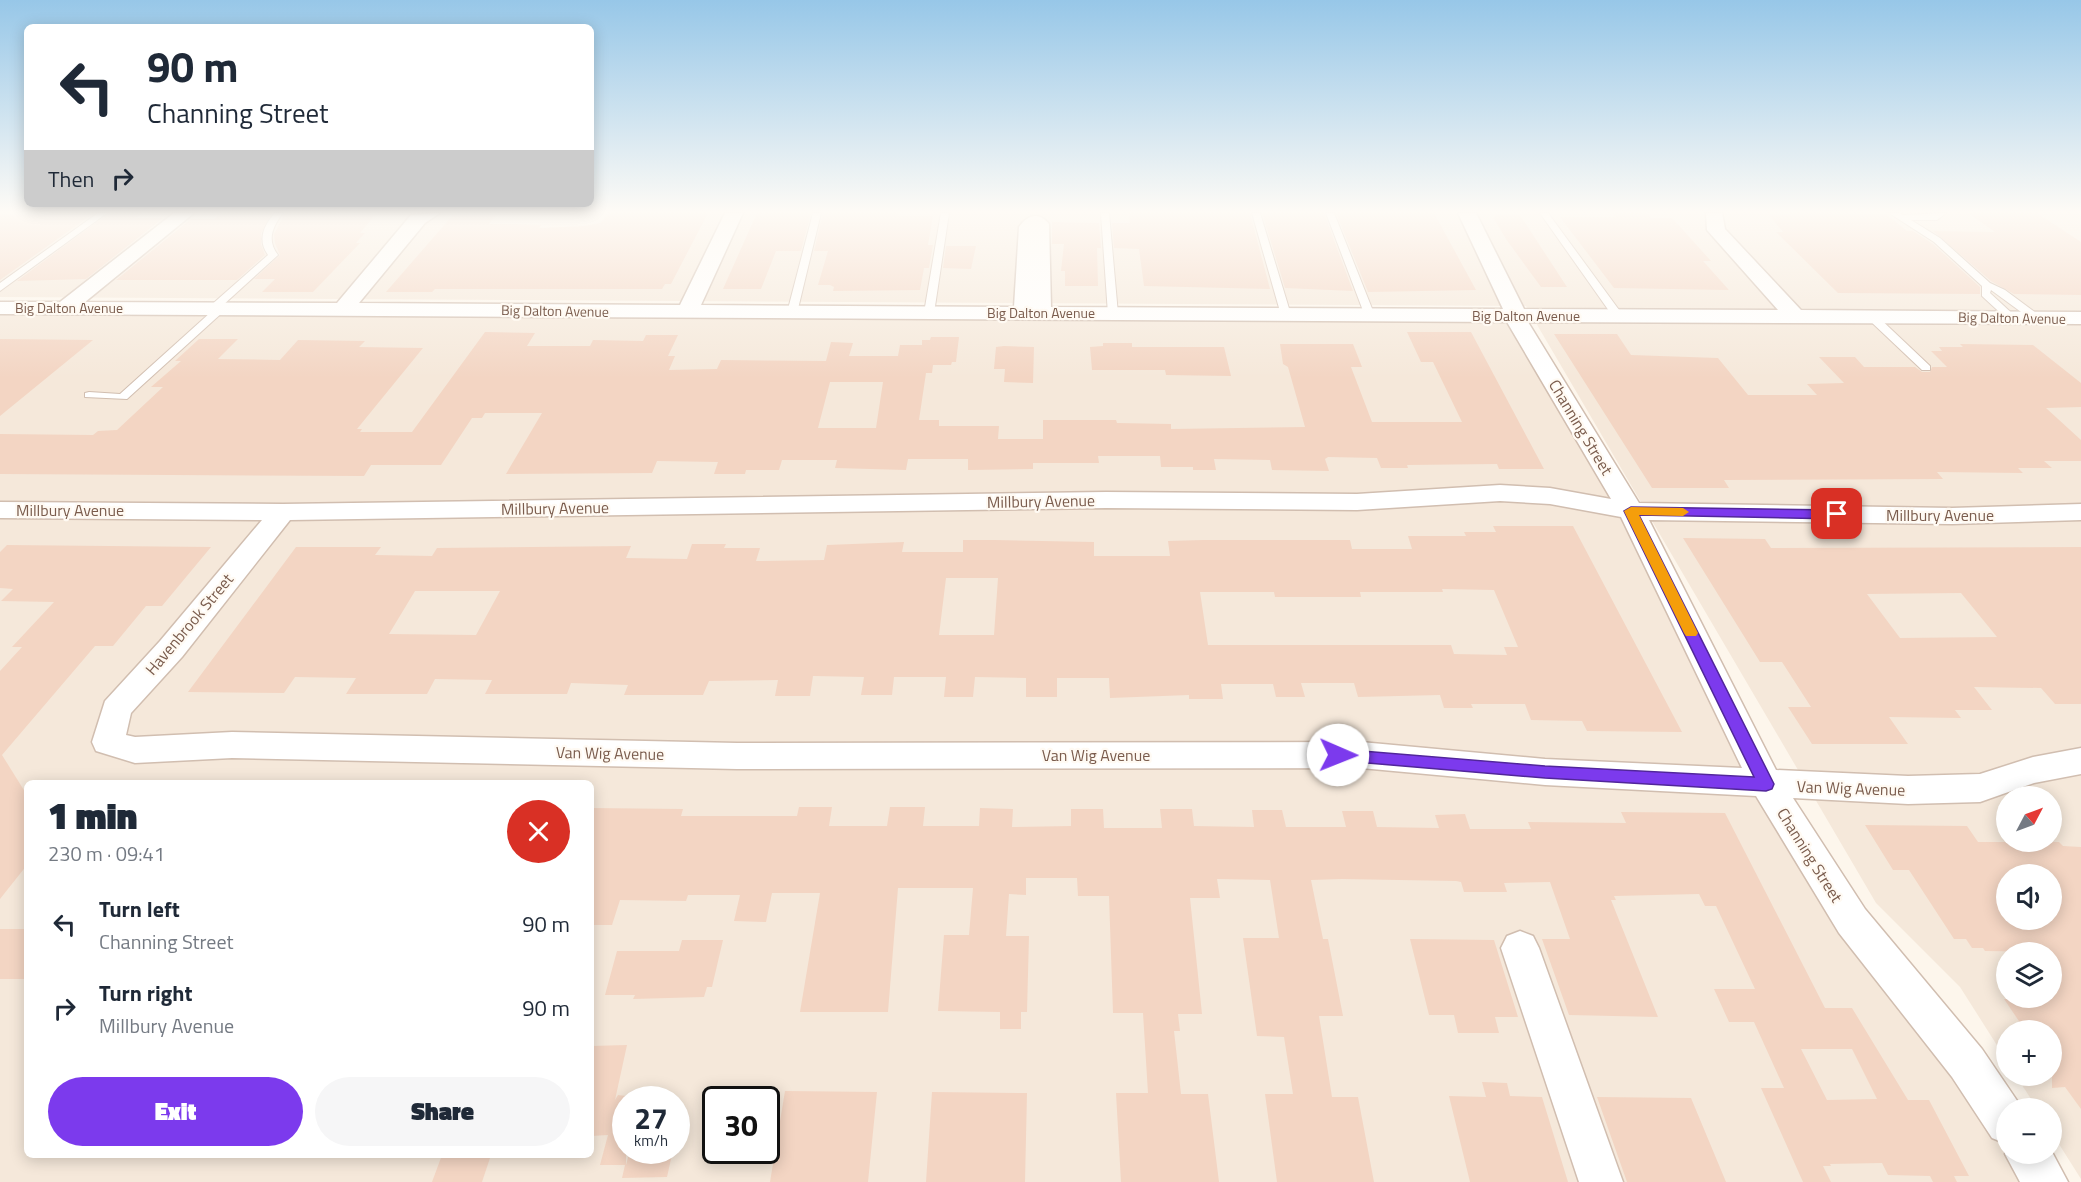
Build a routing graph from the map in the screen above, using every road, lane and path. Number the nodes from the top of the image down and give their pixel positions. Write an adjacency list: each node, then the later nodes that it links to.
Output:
1 (27, 268): 16 (lane)
2 (115, 268): 18 (street)
3 (259, 268): 19 (lane)
4 (377, 268): 20 (street)
5 (708, 268): 21 (street)
6 (803, 268): 22 (lane)
7 (936, 268): 23 (lane)
8 (1109, 268): 24 (lane)
9 (1272, 268): 25 (lane)
10 (1351, 268): 27 (lane)
11 (1495, 268): 30 (street, Channing Street)
12 (1584, 268): 28 (lane)
13 (1751, 268): 26 (street)
14 (1968, 268): 15 (lane)
15 (1987, 285): 31 (lane); 32 (lane)
16 (0, 288)
17 (0, 308): 18 (street, Big Dalton Avenue)
18 (65, 308): 19 (street, Big Dalton Avenue)
19 (217, 309): 20 (street, Big Dalton Avenue); 35 (lane)
20 (343, 309): 21 (street, Big Dalton Avenue)
21 (687, 312): 22 (street, Big Dalton Avenue)
22 (792, 313): 23 (street, Big Dalton Avenue)
23 (929, 313): 24 (street, Big Dalton Avenue)
24 (1113, 314): 25 (street, Big Dalton Avenue)
25 (1286, 315): 27 (street, Big Dalton Avenue)
26 (1794, 315): 28 (street, Big Dalton Avenue); 29 (street, Big Dalton Avenue)
27 (1370, 316): 30 (street, Big Dalton Avenue)
28 (1618, 316): 30 (street, Big Dalton Avenue)
29 (1871, 316): 31 (street, Big Dalton Avenue); 34 (lane)
30 (1515, 317): 37 (street, Channing Street)
31 (2012, 318): 32 (street, Big Dalton Avenue)
32 (2036, 318): 33 (street, Big Dalton Avenue)
33 (2081, 318)
34 (1926, 368)
35 (89, 395)
36 (0, 510): 38 (street, Millbury Avenue)
37 (1631, 511): 38 (street, Millbury Avenue); 39 (street, Millbury Avenue); 42 (street, Channing Street)
38 (283, 512): 40 (street, Havenbrook Street)
39 (2081, 512)
40 (108, 742): 42 (street, Van Wig Avenue)
41 (2081, 761): 42 (street, Van Wig Avenue)
42 (1766, 784): 44 (street, Channing Street)
43 (1520, 948): 46 (street)
44 (1996, 1106)
45 (2034, 1164): 47 (street)
46 (1601, 1182)
47 (2046, 1182)

